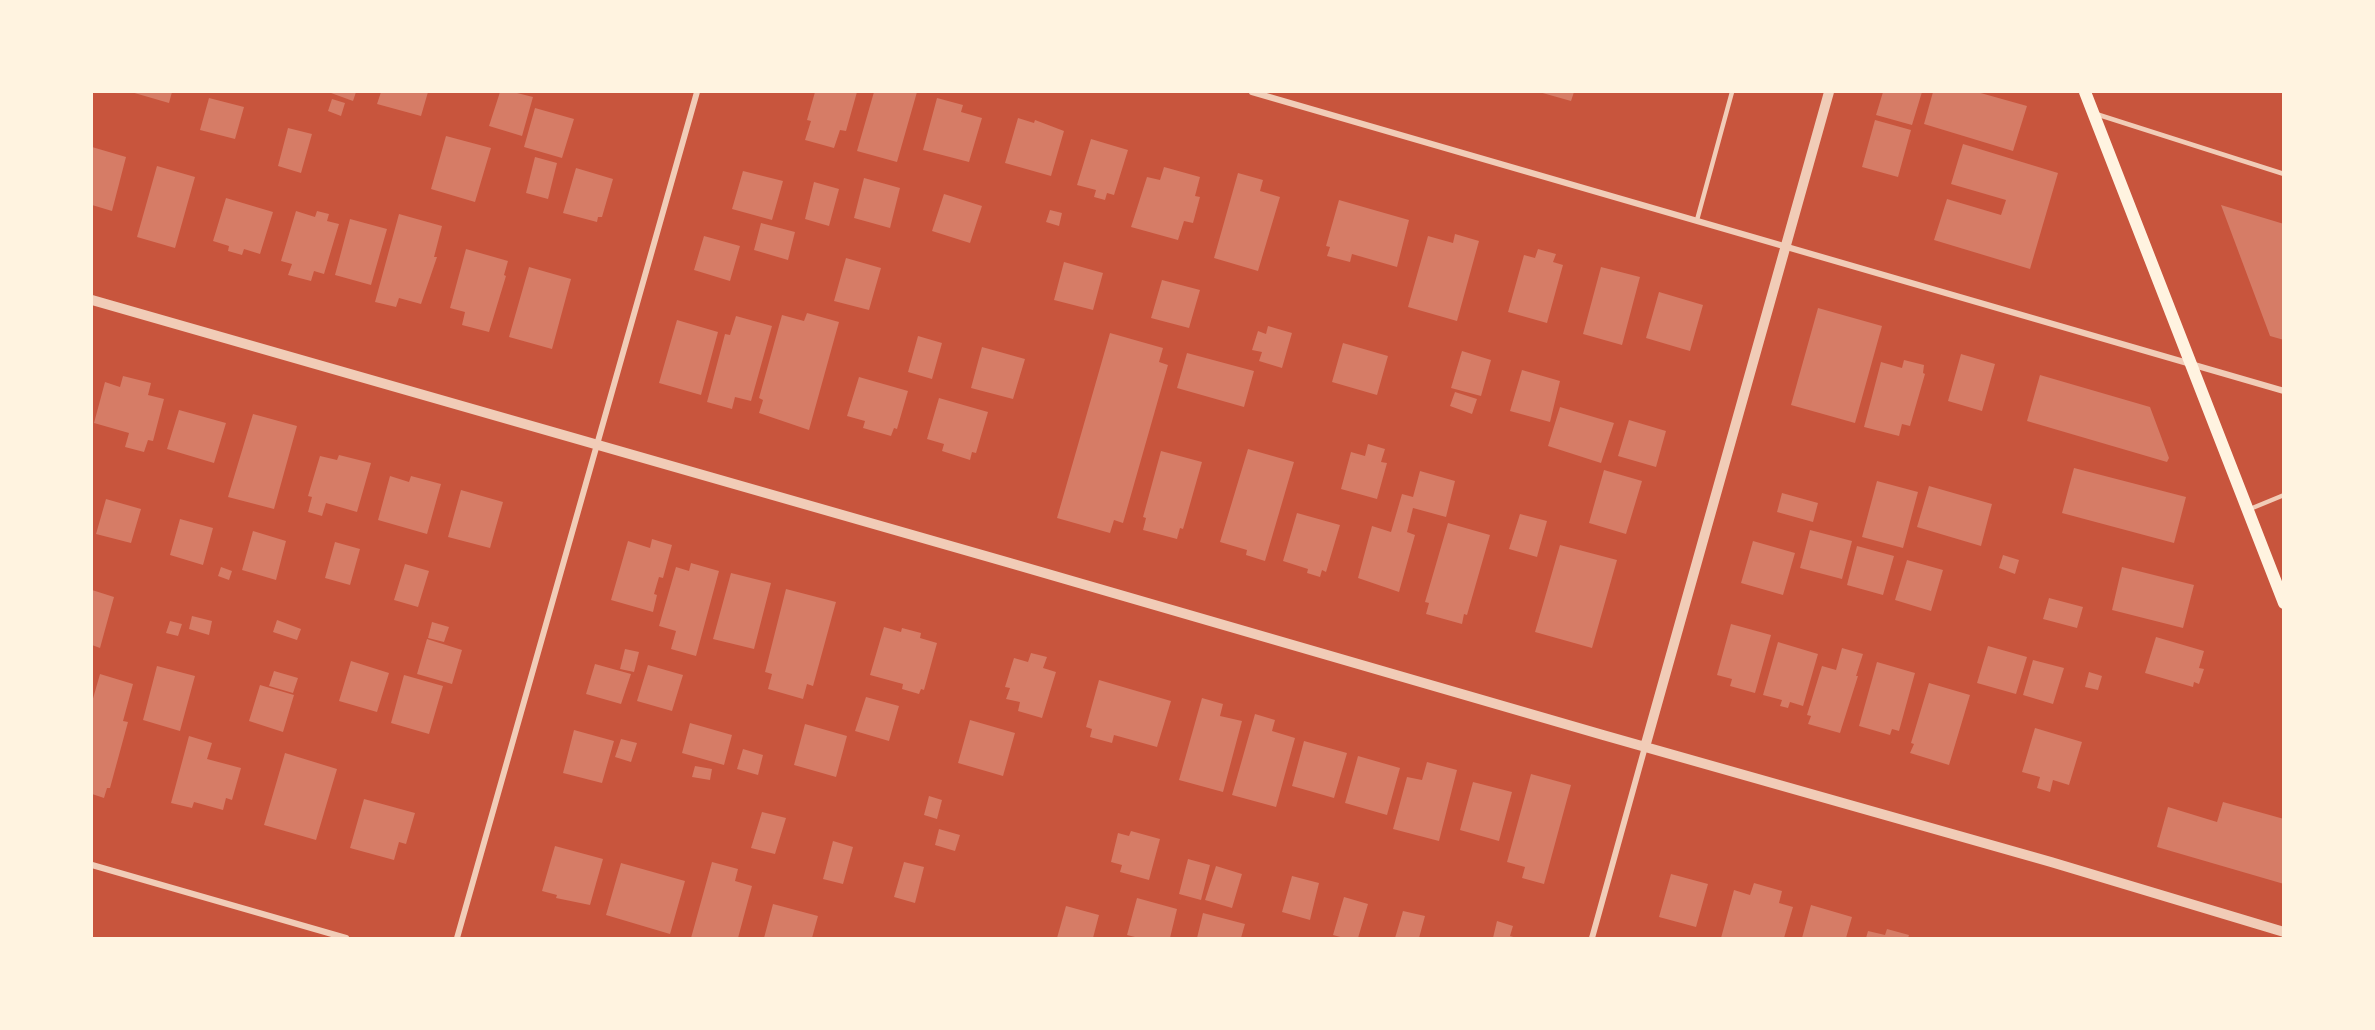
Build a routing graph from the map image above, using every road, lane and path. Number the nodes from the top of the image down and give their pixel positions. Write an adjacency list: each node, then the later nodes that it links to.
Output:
1 (697, 92): 13 (street)
2 (1252, 92): 8 (street)
3 (1732, 92): 8 (lane)
4 (1829, 92): 9 (street)
5 (2085, 92): 6 (main road)
6 (2094, 114): 7 (lane); 11 (main road)
7 (2283, 174)
8 (1697, 220): 9 (street)
9 (1785, 247): 11 (street); 17 (street)
10 (92, 300): 13 (street)
11 (2191, 364): 12 (street); 15 (main road)
12 (2283, 392)
13 (597, 444): 17 (street); 21 (street)
14 (2283, 495): 15 (lane)
15 (2247, 510): 16 (main road)
16 (2283, 603)
17 (1645, 747): 19 (street); 22 (street)
18 (92, 865): 20 (street)
19 (2283, 932)
20 (346, 939)
21 (458, 939)
22 (1592, 939)

